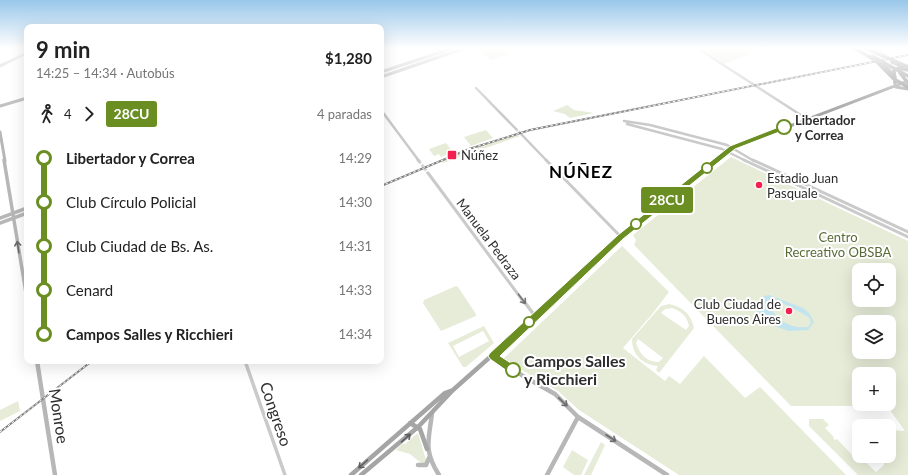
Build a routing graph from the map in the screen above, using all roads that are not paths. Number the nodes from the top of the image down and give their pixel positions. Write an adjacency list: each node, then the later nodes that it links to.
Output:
1 (401, 70): 7 (main road)
2 (731, 70): 15 (street)
3 (886, 70): 10 (highway, bridge)
4 (889, 70): 8 (highway, bridge)
5 (896, 70): 10 (highway, bridge)
6 (908, 71): 8 (highway)
7 (384, 76)
8 (897, 77): 9 (highway); 10 (highway, bridge)
9 (895, 85): 10 (main road); 10 (main road); 15 (main road)
10 (907, 86)
11 (476, 88): 18 (street)
12 (24, 99): 13 (main road)
13 (0, 106)
14 (384, 114): 27 (street)
15 (807, 119): 23 (main road)
16 (624, 121): 21 (street)
17 (627, 124): 22 (street)
18 (516, 129)
19 (0, 132): 31 (main road)
20 (522, 135): 37 (street)
21 (720, 144): 22 (street); 23 (street)
22 (716, 147): 24 (street)
23 (732, 148): 24 (main road); 25 (street)
24 (727, 152): 26 (street); 37 (main road)
25 (743, 155): 26 (street); 30 (street)
26 (740, 158): 30 (street)
27 (419, 161)
28 (428, 173): 40 (street, Manuela Pedraza, one-way to 40)
29 (24, 209): 31 (main road)
30 (858, 211): 36 (street); 38 (street)
31 (13, 213): 33 (main road); 34 (main road)
32 (24, 214): 34 (main road)
33 (0, 218)
34 (14, 218): 35 (main road); 39 (main road, one-way to 34)
35 (0, 223)
36 (908, 232)
37 (621, 237): 40 (main road)
38 (908, 237)
39 (24, 280)
40 (535, 316): 41 (main road)
41 (493, 356): 44 (main road); 46 (main road, one-way to 46)
42 (37, 364): 54 (main road, Monroe)
43 (246, 364): 55 (street, Congreso)
44 (453, 390): 45 (main road); 47 (main road)
45 (432, 413): 48 (main road); 49 (main road)
46 (578, 417): 59 (main road); 60 (main road, one-way to 60)
47 (410, 423): 48 (main road); 50 (main road)
48 (418, 427): 49 (main road); 51 (main road, one-way to 48)
49 (427, 449): 52 (main road)
50 (375, 453): 51 (main road); 56 (main road, one-way to 56)
51 (387, 453): 57 (main road)
52 (429, 458): 53 (main road); 58 (main road)
53 (418, 465)
54 (55, 475)
55 (285, 475)
56 (351, 475)
57 (361, 475)
58 (439, 475)
59 (548, 475)
60 (668, 475)

